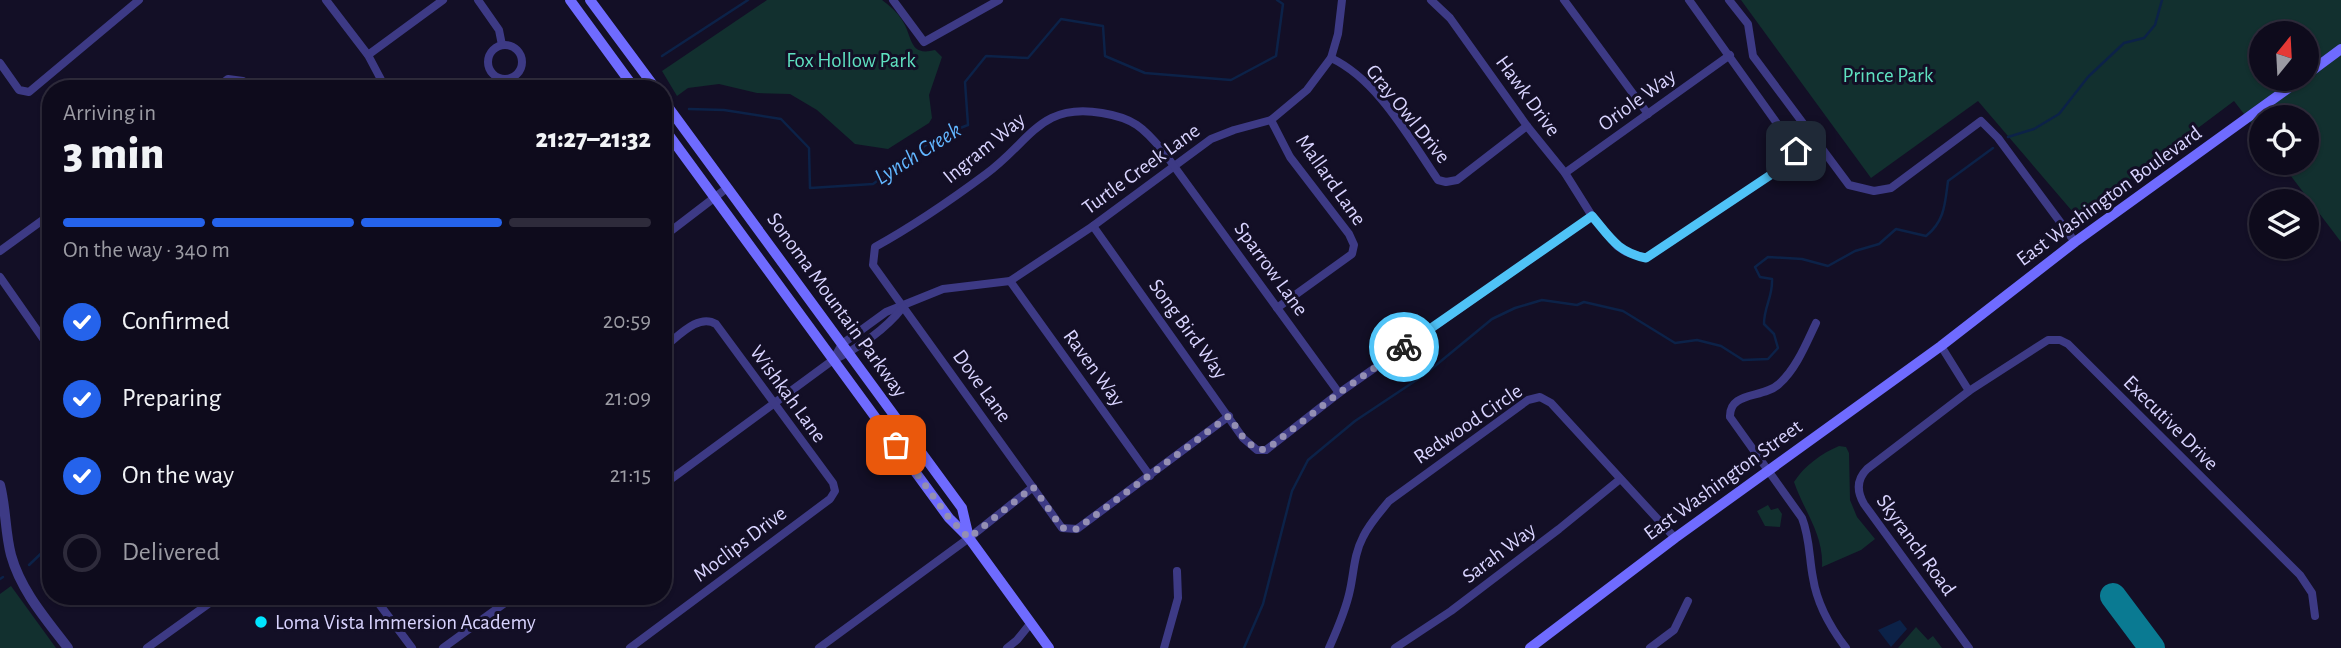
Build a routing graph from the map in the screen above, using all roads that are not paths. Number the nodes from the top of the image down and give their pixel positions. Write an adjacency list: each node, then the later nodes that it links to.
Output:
1 (139, 0): 21 (street)
2 (327, 0): 16 (street)
3 (443, 0): 16 (street)
4 (478, 0): 14 (street)
5 (570, 0): 23 (main road)
6 (590, 0): 24 (main road)
7 (892, 0): 8 (street)
8 (999, 0)
9 (1342, 0): 18 (street, Turtle Creek Lane)
10 (1431, 0): 30 (street, Hawk Drive)
11 (1564, 0): 28 (street)
12 (1689, 0): 17 (street)
13 (1729, 0): 40 (street)
14 (502, 45): 14 (street)
15 (2341, 49): 20 (main road)
16 (368, 55): 22 (street)
17 (1730, 55): 28 (street, Oriole Way); 36 (street, Hawk Drive)
18 (1331, 58): 29 (street, Turtle Creek Lane); 30 (street, Gray Owl Drive)
19 (0, 63): 25 (street)
20 (2319, 65)
21 (43, 80)
22 (381, 80)
23 (628, 80)
24 (649, 80)
25 (42, 81)
26 (2284, 91): 40 (main road, East Washington Boulevard)
27 (672, 112): 34 (main road, Sonoma Mountain Parkway)
28 (1648, 114): 33 (street, Oriole Way)
29 (1271, 120): 32 (street, Turtle Creek Lane); 45 (street, Mallard Lane)
30 (1527, 126): 33 (street, Hawk Drive)
31 (672, 140): 35 (main road, Sonoma Mountain Parkway)
32 (1173, 165): 38 (street, Turtle Creek Lane); 44 (street, Ingram Way); 45 (street, Sparrow Lane)
33 (1565, 173): 36 (street, Hawk Drive)
34 (727, 188): 35 (street); 50 (main road, Sonoma Mountain Parkway)
35 (714, 198): 39 (street); 51 (main road, Sonoma Mountain Parkway)
36 (1592, 216): 53 (street)
37 (42, 221): 41 (street)
38 (1093, 226): 43 (street, Turtle Creek Lane); 55 (street, Song Bird Way)
39 (672, 230)
40 (2076, 242): 49 (main road, East Washington Boulevard)
41 (0, 251)
42 (0, 277): 47 (street)
43 (1010, 281): 44 (street, Turtle Creek Lane); 57 (street, Raven Way)
44 (903, 307): 50 (street, Turtle Creek Lane); 61 (street, Dove Lane)
45 (1277, 308): 53 (street, Sparrow Lane)
46 (1816, 323): 56 (street)
47 (42, 337)
48 (672, 341): 54 (street, Wishkah Lane)
49 (1941, 346): 52 (street); 56 (main road, East Washington Street)
50 (845, 348): 51 (street, Turtle Creek Lane); 63 (main road, Sonoma Mountain Parkway)
51 (833, 360): 54 (street, Turtle Creek Lane); 63 (main road, Sonoma Mountain Parkway)
52 (1969, 391): 70 (street, Executive Drive); 86 (street, Skyranch Road)
53 (1339, 393): 55 (street, Song Bird Way)
54 (774, 404): 58 (street, Turtle Creek Lane); 62 (street, Wishkah Lane)
55 (1229, 416): 57 (street)
56 (1768, 470): 64 (main road, East Washington Street); 85 (street)
57 (1150, 476): 61 (street, Dove Lane)
58 (672, 478)
59 (1619, 480): 64 (street, Redwood Circle); 81 (street, Redwood Circle); 82 (street, Sarah Way)
60 (0, 485): 72 (street)
61 (1033, 487): 63 (street)
62 (835, 491): 76 (street, Moclips Drive)
63 (969, 538): 71 (main road, Sonoma Mountain Parkway); 77 (street)
64 (1675, 538): 83 (main road, East Washington Street)
65 (1177, 571): 80 (street)
66 (1688, 601): 84 (street)
67 (207, 605): 73 (street)
68 (380, 605): 74 (street)
69 (502, 605): 75 (street)
70 (2315, 616)
71 (1030, 624): 78 (street); 79 (main road, Sonoma Mountain Parkway)
72 (68, 648)
73 (147, 648)
74 (412, 648)
75 (443, 648)
76 (630, 648)
77 (819, 648)
78 (1007, 648)
79 (1049, 648)
80 (1164, 648)
81 (1329, 648)
82 (1395, 648)
83 (1530, 648)
84 (1650, 648)
85 (1846, 648)
86 (1969, 648)

